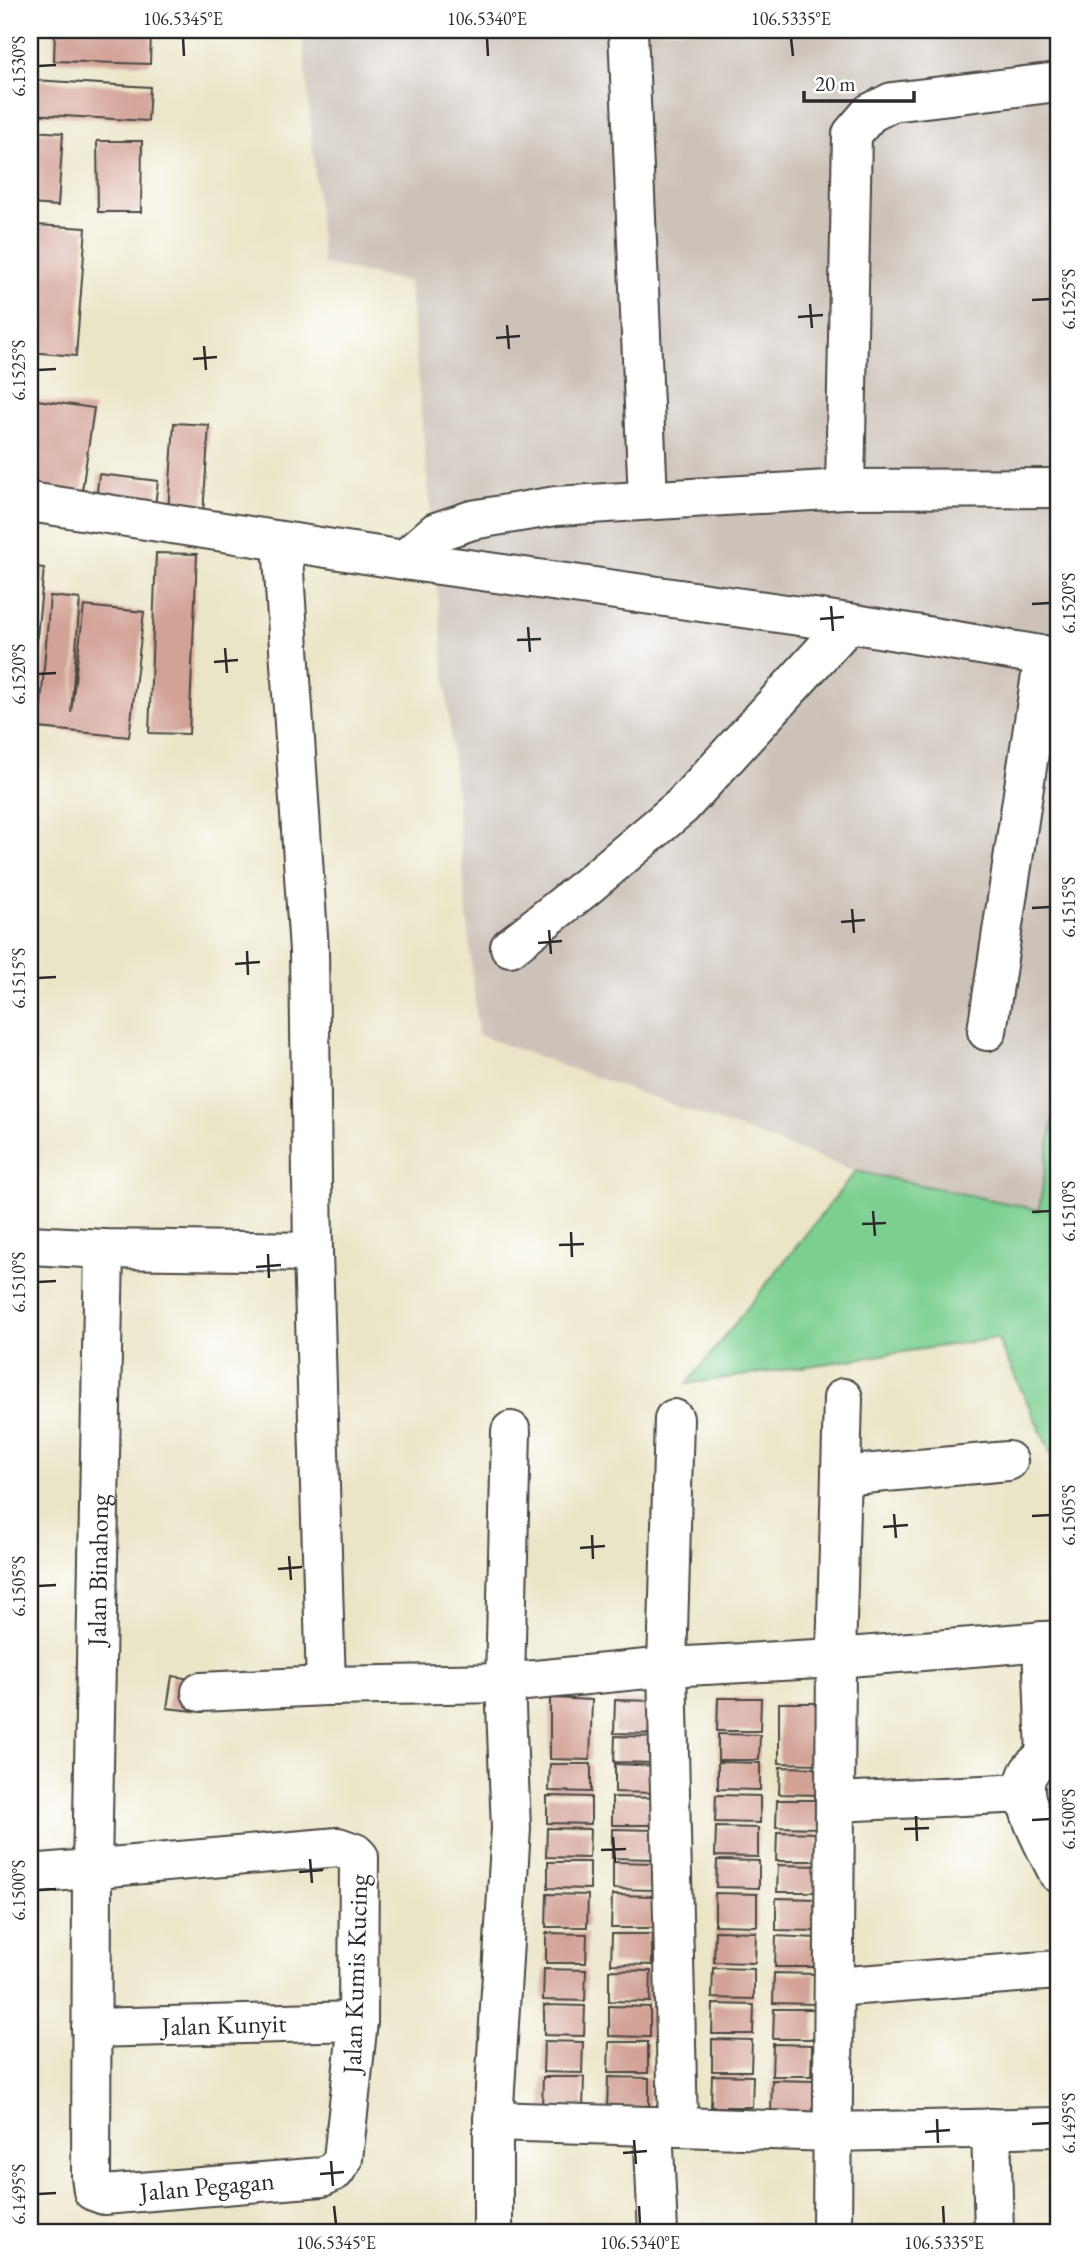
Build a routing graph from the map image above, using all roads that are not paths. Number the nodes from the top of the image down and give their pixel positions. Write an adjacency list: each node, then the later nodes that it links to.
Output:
1 (628, 30): 5 (street)
2 (1058, 82): 4 (street)
3 (1058, 488): 4 (street)
4 (845, 489): 5 (street)
5 (648, 499): 8 (street)
6 (30, 502): 7 (street)
7 (282, 542): 8 (street); 14 (street)
8 (404, 560): 9 (street)
9 (849, 623): 10 (street); 11 (street)
10 (1051, 657): 12 (street)
11 (510, 947)
12 (987, 1031)
13 (30, 1245): 15 (street)
14 (313, 1252): 15 (street); 25 (street)
15 (104, 1259): 31 (street, Jalan Binahong)
16 (843, 1398): 20 (street)
17 (674, 1419): 23 (street)
18 (511, 1431): 24 (street)
19 (1008, 1461): 20 (street)
20 (841, 1476): 22 (street)
21 (1050, 1641): 22 (street); 27 (street)
22 (836, 1658): 23 (street); 29 (street)
23 (667, 1667): 24 (street); 38 (street)
24 (505, 1683): 25 (street); 37 (street)
25 (326, 1686): 26 (street)
26 (201, 1692)
27 (1052, 1753): 28 (street)
28 (1025, 1793): 29 (street); 30 (street)
29 (835, 1802): 34 (street)
30 (1056, 1863)
31 (92, 1870): 32 (street); 35 (street, Jalan Kumis Kucing); 36 (street, Jalan Binahong)
32 (30, 1874)
33 (1058, 1970): 34 (street)
34 (834, 1987): 41 (street)
35 (359, 2021): 36 (street, Jalan Kunyit); 42 (street, Jalan Kumis Kucing)
36 (91, 2028): 43 (street, Jalan Binahong)
37 (493, 2121): 38 (street); 44 (street)
38 (666, 2126): 41 (street); 45 (street)
39 (1058, 2127): 40 (street)
40 (991, 2129): 41 (street); 47 (street)
41 (833, 2132): 46 (street)
42 (335, 2171): 43 (street, Jalan Pegagan)
43 (91, 2176)
44 (493, 2232)
45 (658, 2232)
46 (832, 2232)
47 (994, 2232)

